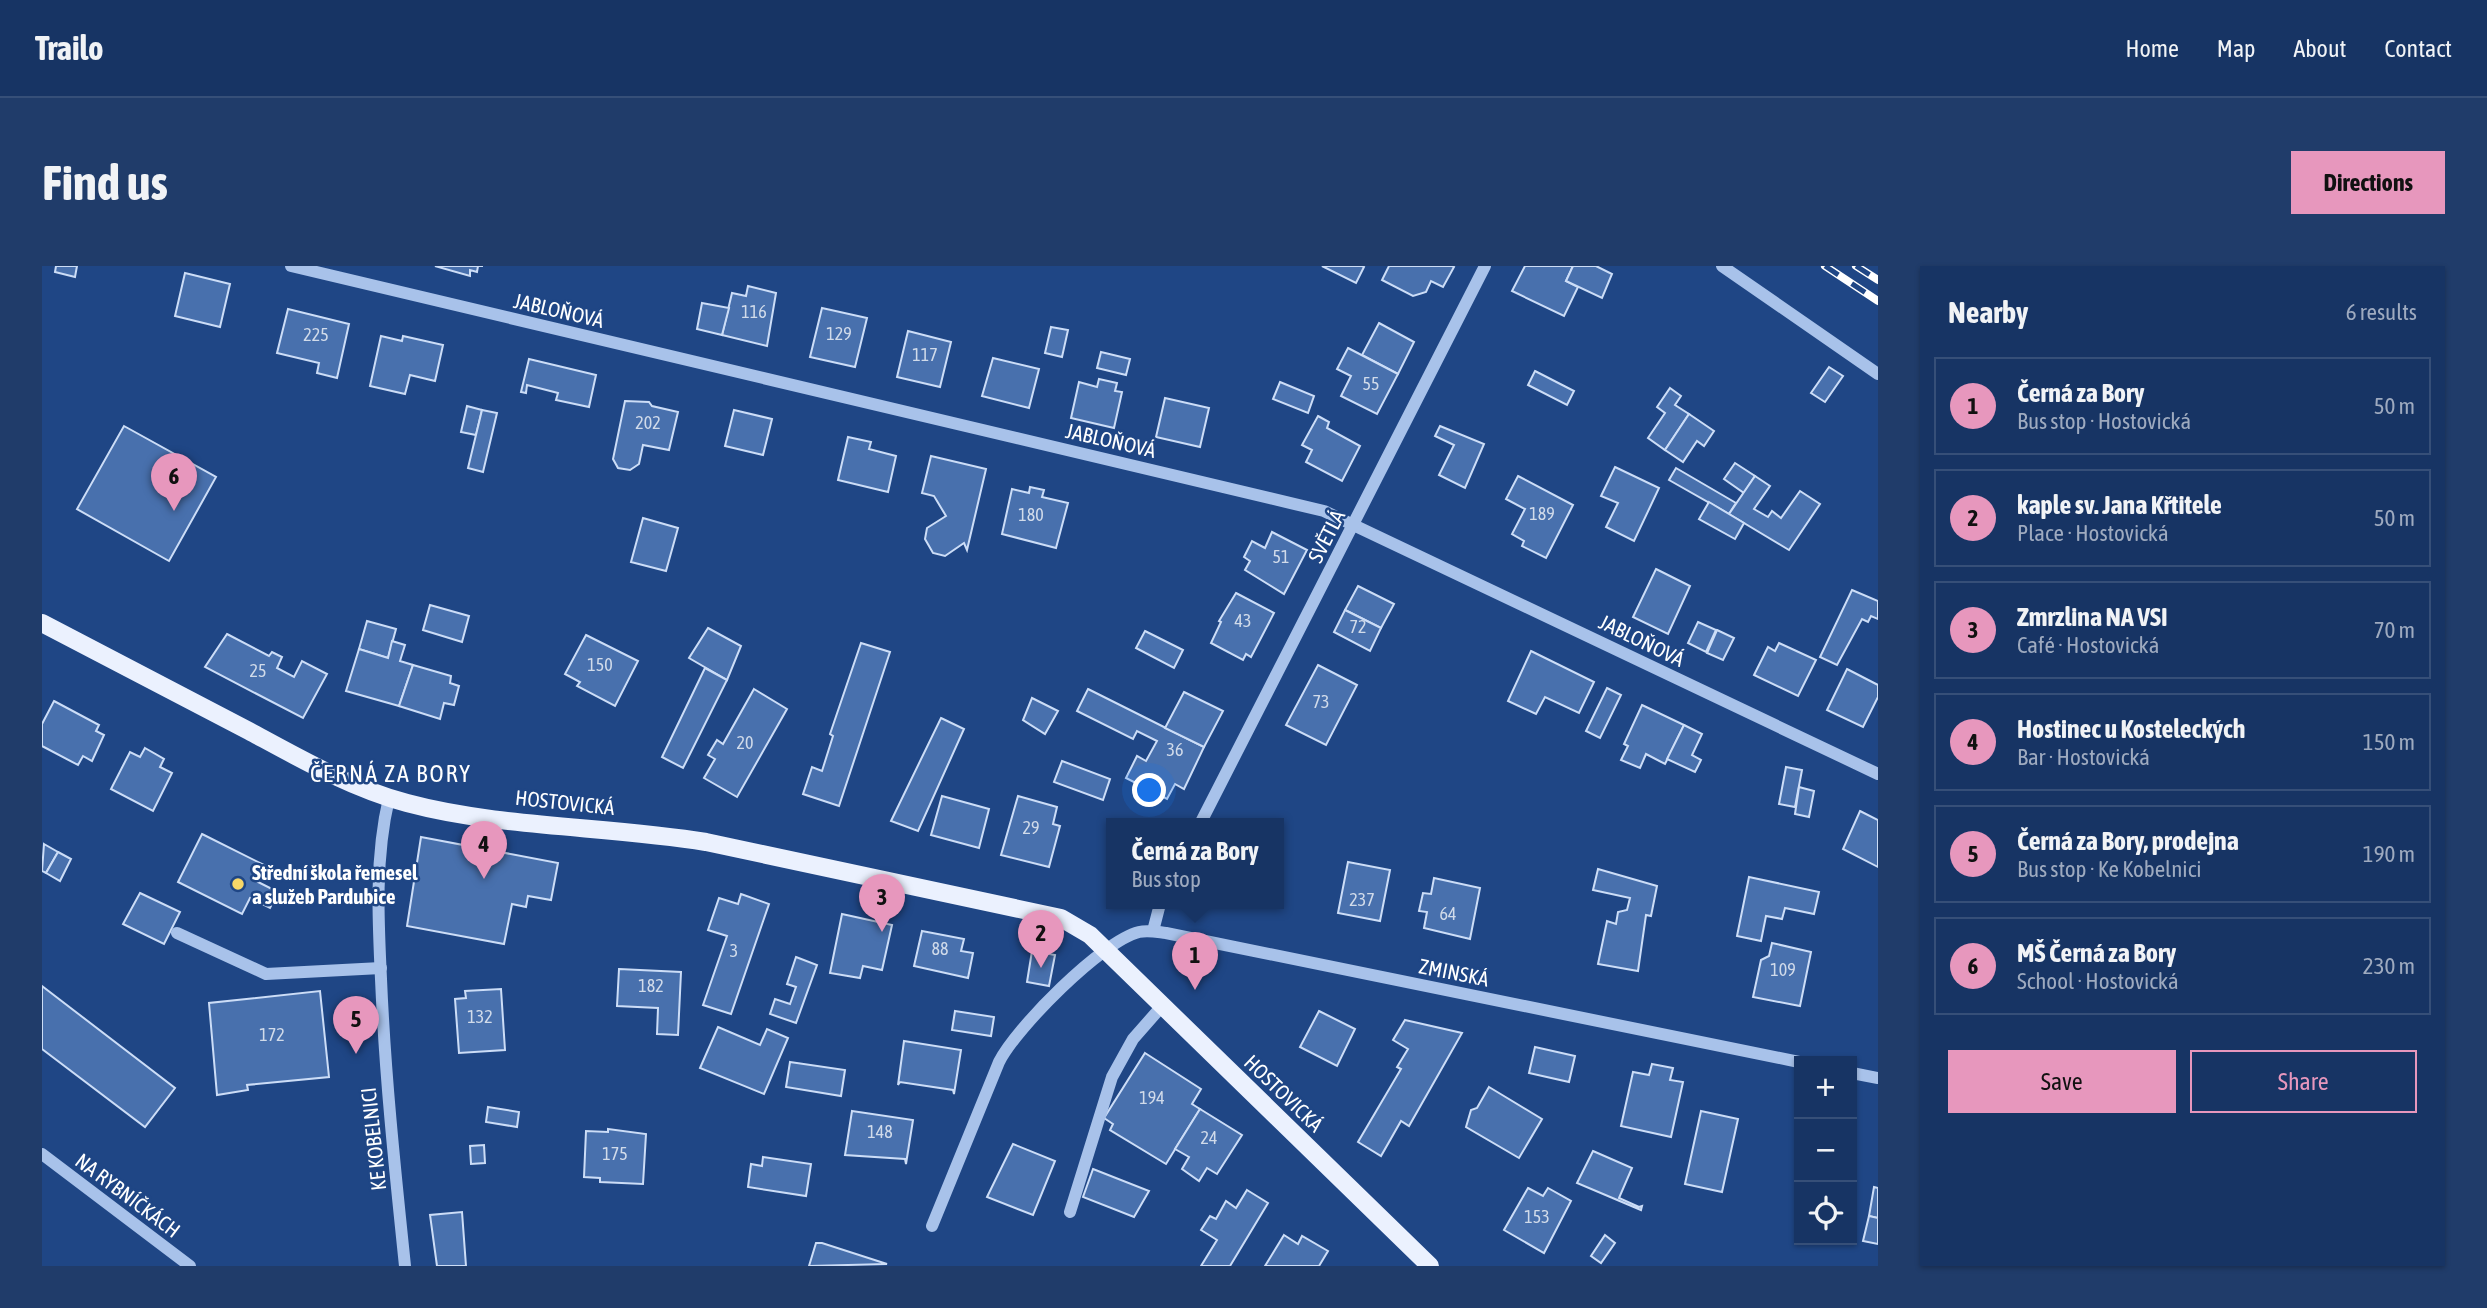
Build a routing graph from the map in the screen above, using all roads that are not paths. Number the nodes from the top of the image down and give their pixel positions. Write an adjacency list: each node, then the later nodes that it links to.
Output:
1 (291, 266): 5 (street, JABLOŇOVÁ)
2 (1485, 266): 5 (street, SVĚTLÁ)
3 (1722, 266): 4 (street)
4 (1878, 374)
5 (1355, 523): 7 (street, JABLOŇOVÁ); 9 (street, SVĚTLÁ)
6 (42, 623): 8 (main road, HOSTOVICKÁ)
7 (1878, 775)
8 (389, 798): 13 (main road, HOSTOVICKÁ); 14 (street, KE KOBELNICI)
9 (1203, 818)
10 (1159, 909): 11 (street)
11 (1153, 931): 13 (street, ZMINSKÁ); 16 (street, ZMINSKÁ)
12 (177, 933): 14 (street)
13 (1107, 951): 15 (main road, HOSTOVICKÁ); 21 (street)
14 (380, 968): 23 (street, KE KOBELNICI)
15 (1162, 1006): 20 (street); 24 (main road, HOSTOVICKÁ)
16 (1794, 1061)
17 (1857, 1074): 18 (street)
18 (1878, 1078)
19 (42, 1154): 22 (street, NA RYBNÍČKÁCH)
20 (1070, 1212)
21 (932, 1226)
22 (190, 1266)
23 (405, 1266)
24 (1430, 1266)

